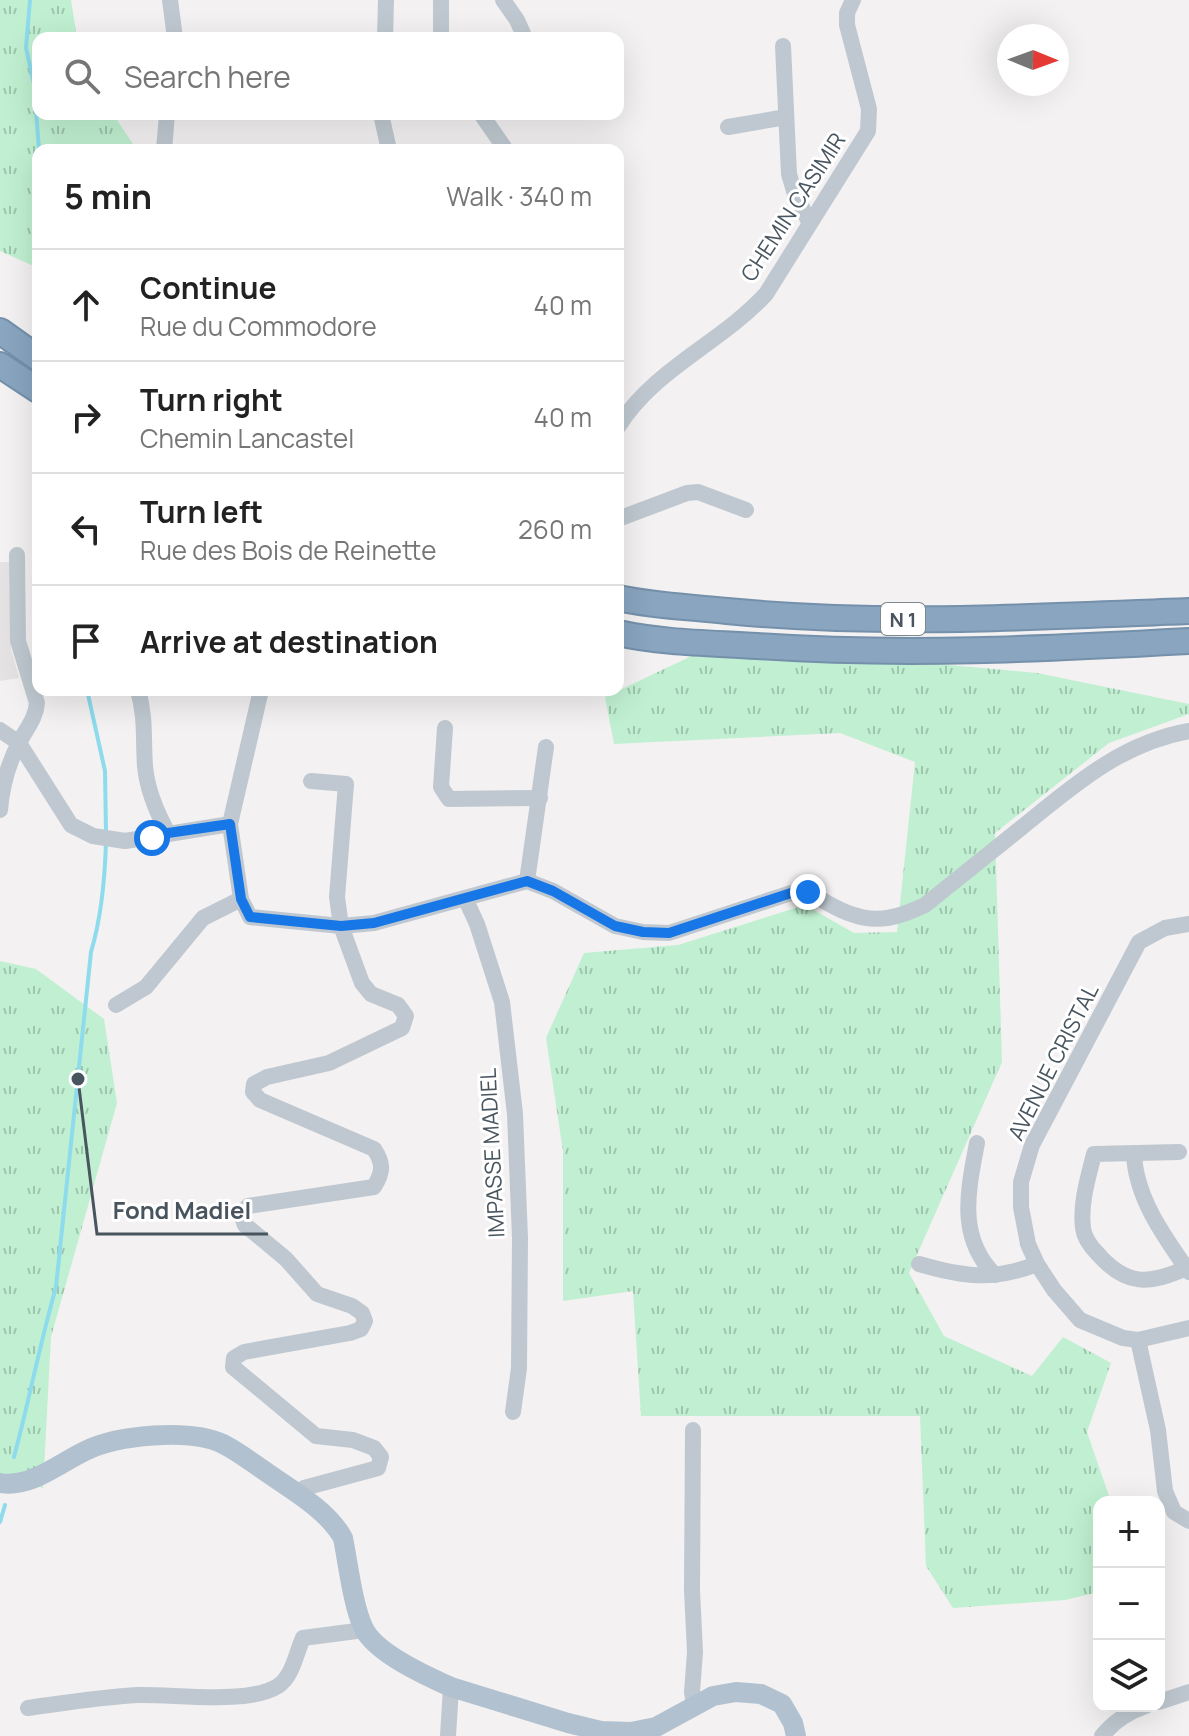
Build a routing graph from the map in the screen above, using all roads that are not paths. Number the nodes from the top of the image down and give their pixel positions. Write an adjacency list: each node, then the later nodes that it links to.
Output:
1 (170, 0): 6 (street)
2 (386, 0): 7 (street)
3 (441, 0): 8 (street)
4 (503, 0): 9 (street)
5 (853, 0): 19 (street, CHEMIN CASIMIR)
6 (174, 32)
7 (385, 32)
8 (441, 32)
9 (522, 32)
10 (783, 46): 11 (street)
11 (786, 117): 15 (street); 19 (street)
12 (166, 120): 16 (street)
13 (382, 120): 17 (street)
14 (485, 120): 18 (street)
15 (728, 127)
16 (164, 144)
17 (388, 144)
18 (502, 144)
19 (809, 222): 24 (street, CHEMIN CASIMIR)
20 (0, 331): 21 (highway)
21 (32, 354)
22 (0, 365): 23 (highway)
23 (32, 386)
24 (624, 417)
25 (746, 510): 26 (street)
26 (624, 517)
27 (17, 555): 32 (street)
28 (624, 599): 29 (highway, N 1)
29 (1189, 611)
30 (624, 634): 31 (highway, N 1)
31 (1189, 641)
32 (32, 687)
33 (35, 696): 39 (street)
34 (139, 696): 45 (street)
35 (260, 696): 44 (street)
36 (445, 728): 42 (street)
37 (0, 730): 39 (street)
38 (1189, 731): 46 (street)
39 (19, 743): 43 (street); 45 (street)
40 (546, 747): 42 (street)
41 (311, 781): 50 (street)
42 (540, 798): 46 (street)
43 (0, 810)
44 (230, 824): 45 (street); 48 (street)
45 (168, 833)
46 (527, 881): 47 (street)
47 (465, 898): 50 (street); 61 (street, IMPASSE MADIEL)
48 (241, 899): 50 (street); 51 (street)
49 (1189, 924): 56 (street, AVENUE CRISTAL)
50 (341, 926): 64 (street)
51 (116, 1005)
52 (977, 1143): 58 (street)
53 (1179, 1152): 54 (street)
54 (1134, 1153): 57 (street); 57 (street)
55 (919, 1264): 58 (street)
56 (1037, 1264): 58 (street); 60 (street, AVENUE CRISTAL)
57 (1188, 1270)
58 (995, 1275)
59 (1189, 1328): 60 (street)
60 (1138, 1340): 65 (street)
61 (513, 1412)
62 (693, 1430): 70 (street)
63 (0, 1483): 64 (main road)
64 (299, 1495): 66 (main road)
65 (1189, 1521)
66 (364, 1630): 67 (main road); 71 (street)
67 (451, 1687): 70 (main road); 73 (street)
68 (1189, 1692): 69 (street)
69 (1165, 1700)
70 (694, 1705): 74 (main road)
71 (28, 1708)
72 (1131, 1712): 75 (street)
73 (448, 1736)
74 (796, 1736)
75 (1102, 1736)

